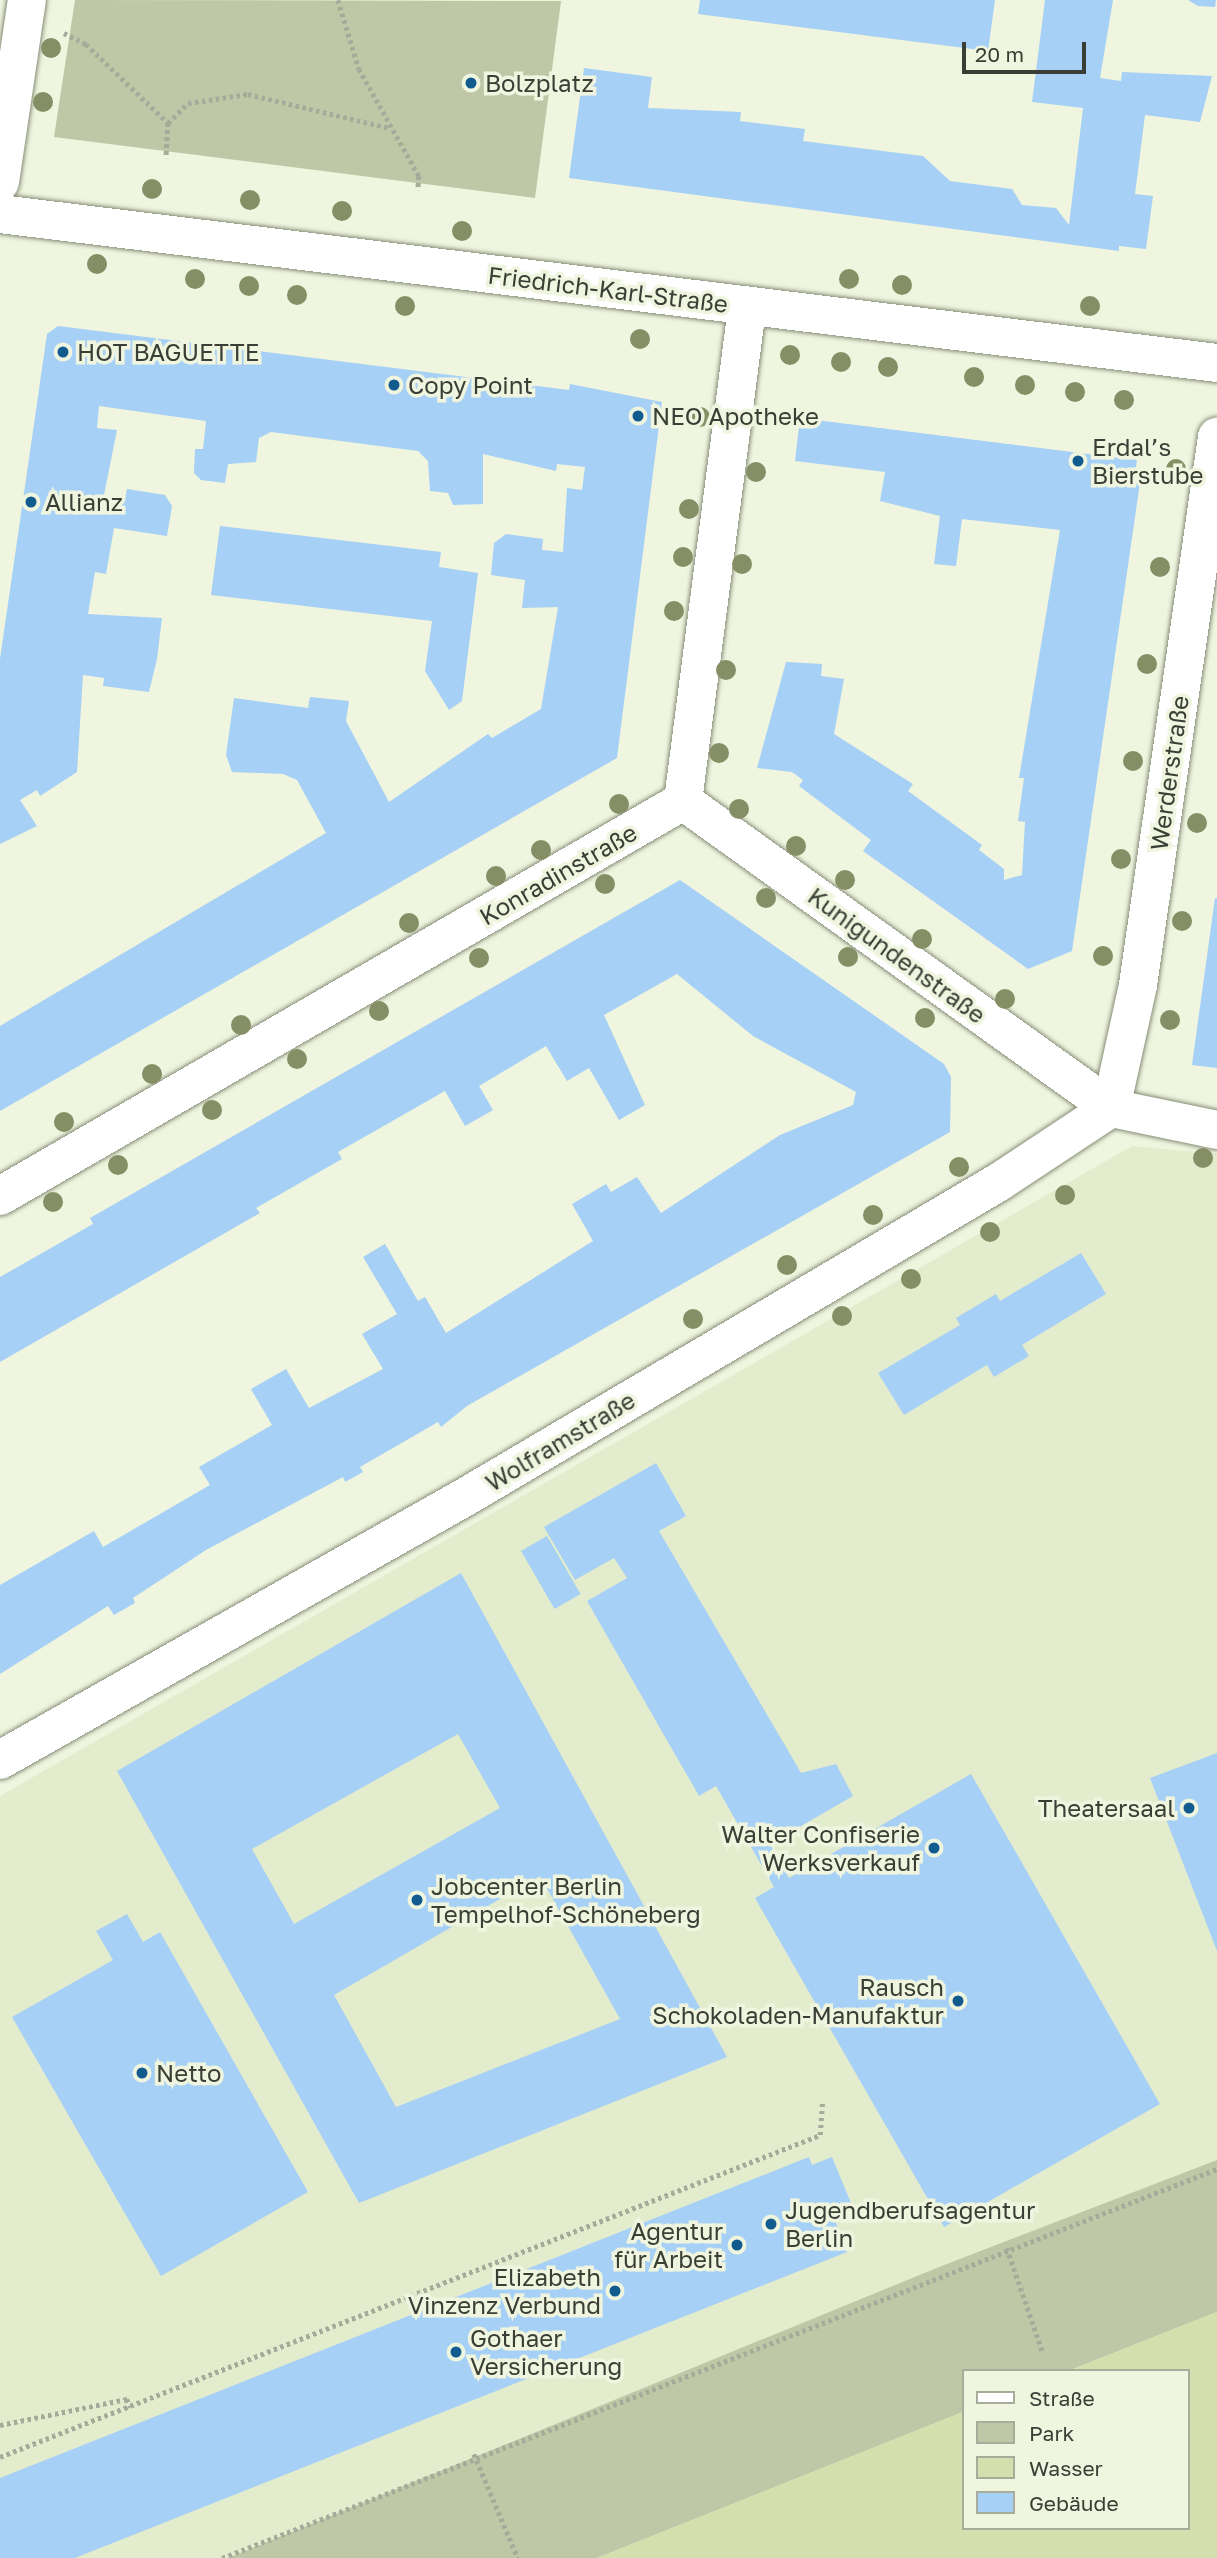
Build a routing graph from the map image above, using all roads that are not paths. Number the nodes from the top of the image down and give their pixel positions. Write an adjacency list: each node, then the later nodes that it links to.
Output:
1 (27, 0): 2 (street)
2 (0, 182)
3 (0, 214): 4 (street, Friedrich-Karl-Straße)
4 (747, 306): 5 (street, Friedrich-Karl-Straße); 7 (street)
5 (1217, 363)
6 (1217, 437): 8 (street, Werderstraße)
7 (683, 801): 8 (street, Kunigundenstraße); 10 (street, Konradinstraße)
8 (1111, 1108): 9 (street); 11 (street, Wolframstraße)
9 (1217, 1130)
10 (0, 1196)
11 (0, 1760)

